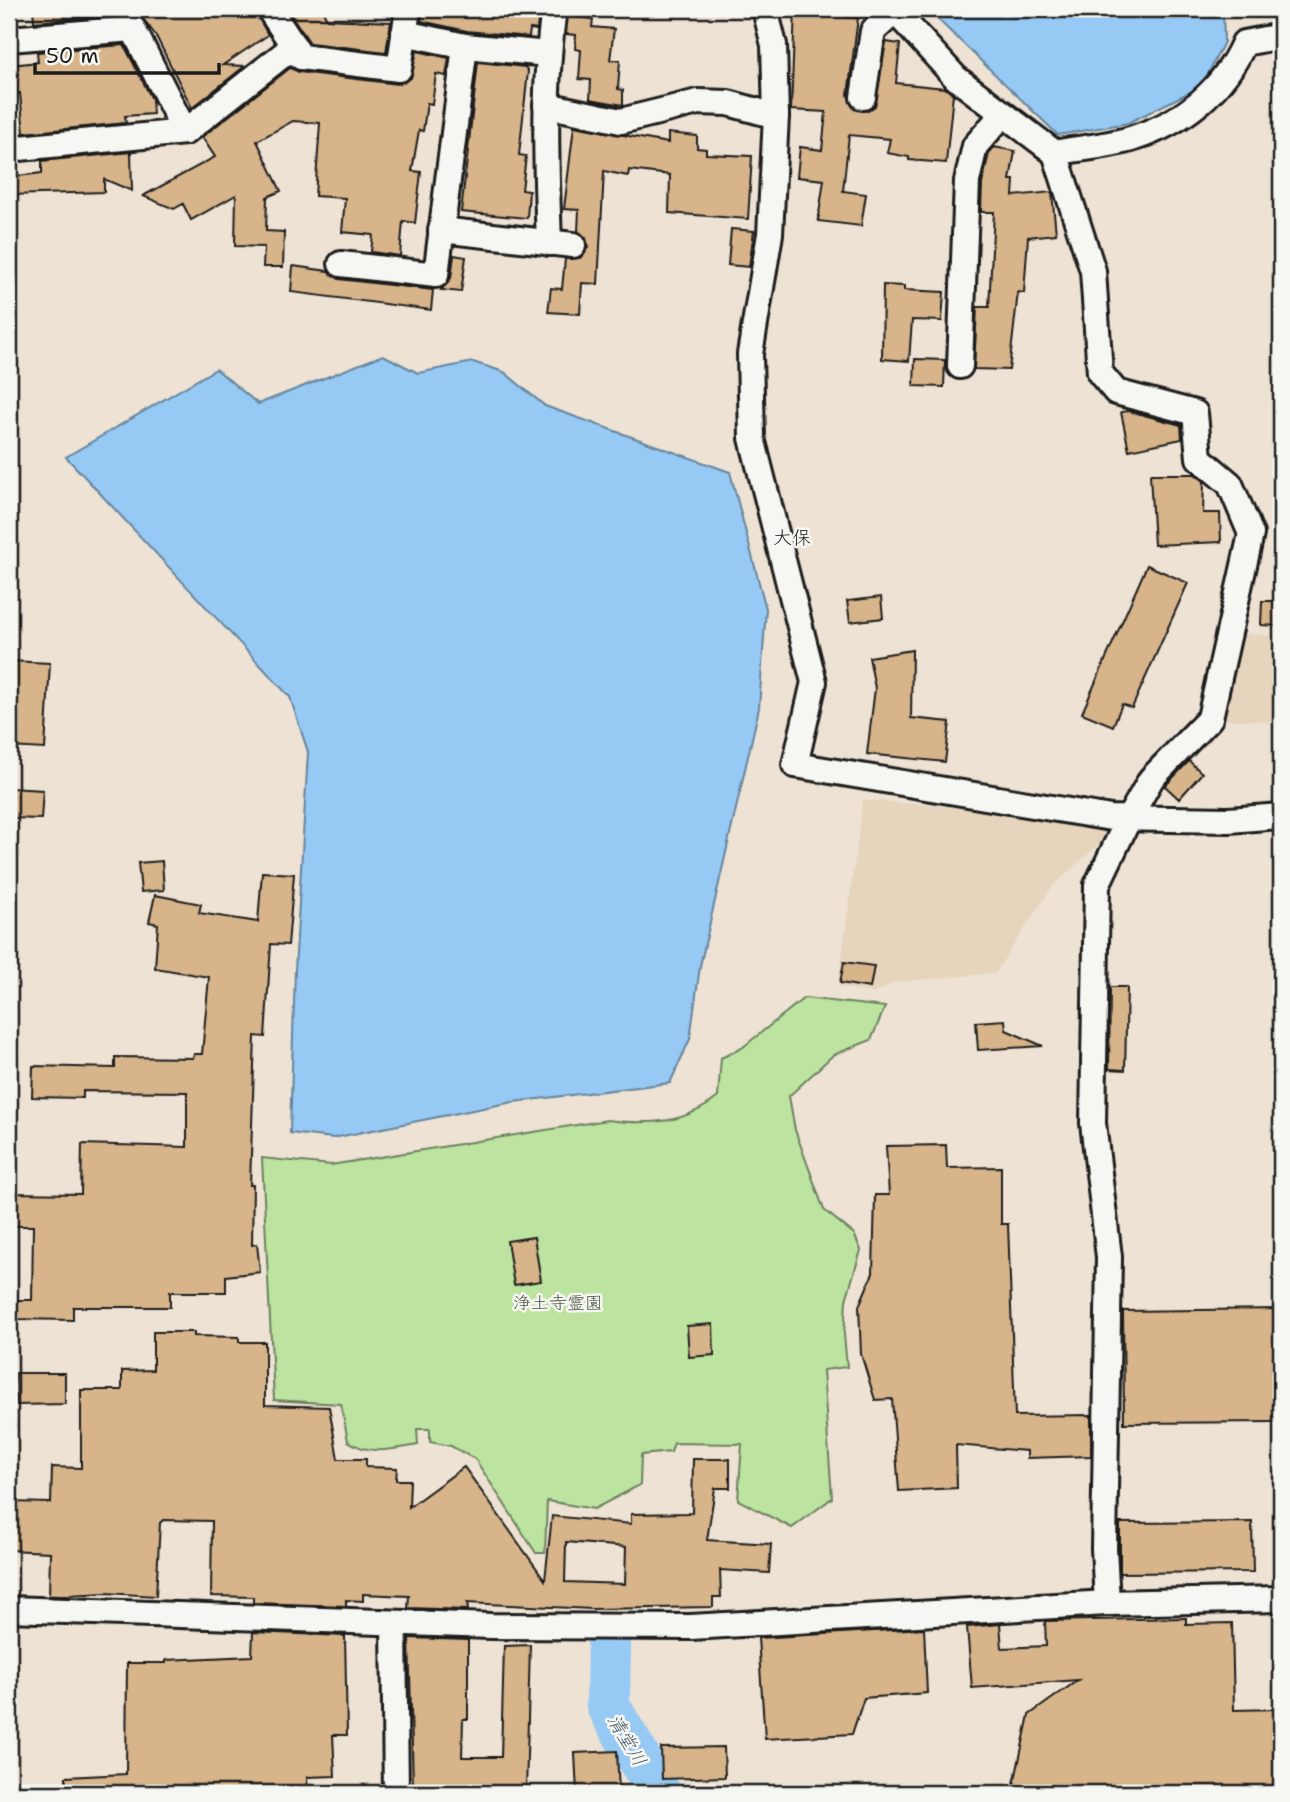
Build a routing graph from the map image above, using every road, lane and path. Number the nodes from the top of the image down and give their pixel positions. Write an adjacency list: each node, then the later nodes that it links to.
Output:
1 (270, 9): 9 (street)
2 (408, 9): 6 (street)
3 (554, 9): 11 (street)
4 (765, 9): 15 (street)
5 (894, 10): 12 (street); 14 (street)
6 (404, 33): 9 (street); 10 (street)
7 (1281, 36): 18 (street)
8 (9, 38): 16 (street)
9 (294, 46): 16 (street)
10 (465, 46): 11 (street); 19 (street)
11 (548, 54): 13 (street)
12 (863, 97)
13 (546, 105): 15 (street); 19 (street)
14 (1003, 114): 18 (street); 21 (street)
15 (776, 116): 23 (street)
16 (186, 132): 17 (street)
17 (10, 145)
18 (1055, 153): 23 (street)
19 (441, 230): 20 (street)
20 (341, 264)
21 (960, 366)
22 (1281, 816): 23 (street)
23 (1129, 818): 25 (street)
24 (1281, 1599): 25 (street)
25 (1107, 1603): 27 (street)
26 (9, 1609): 27 (street)
27 (394, 1623): 28 (street)
28 (396, 1793)

